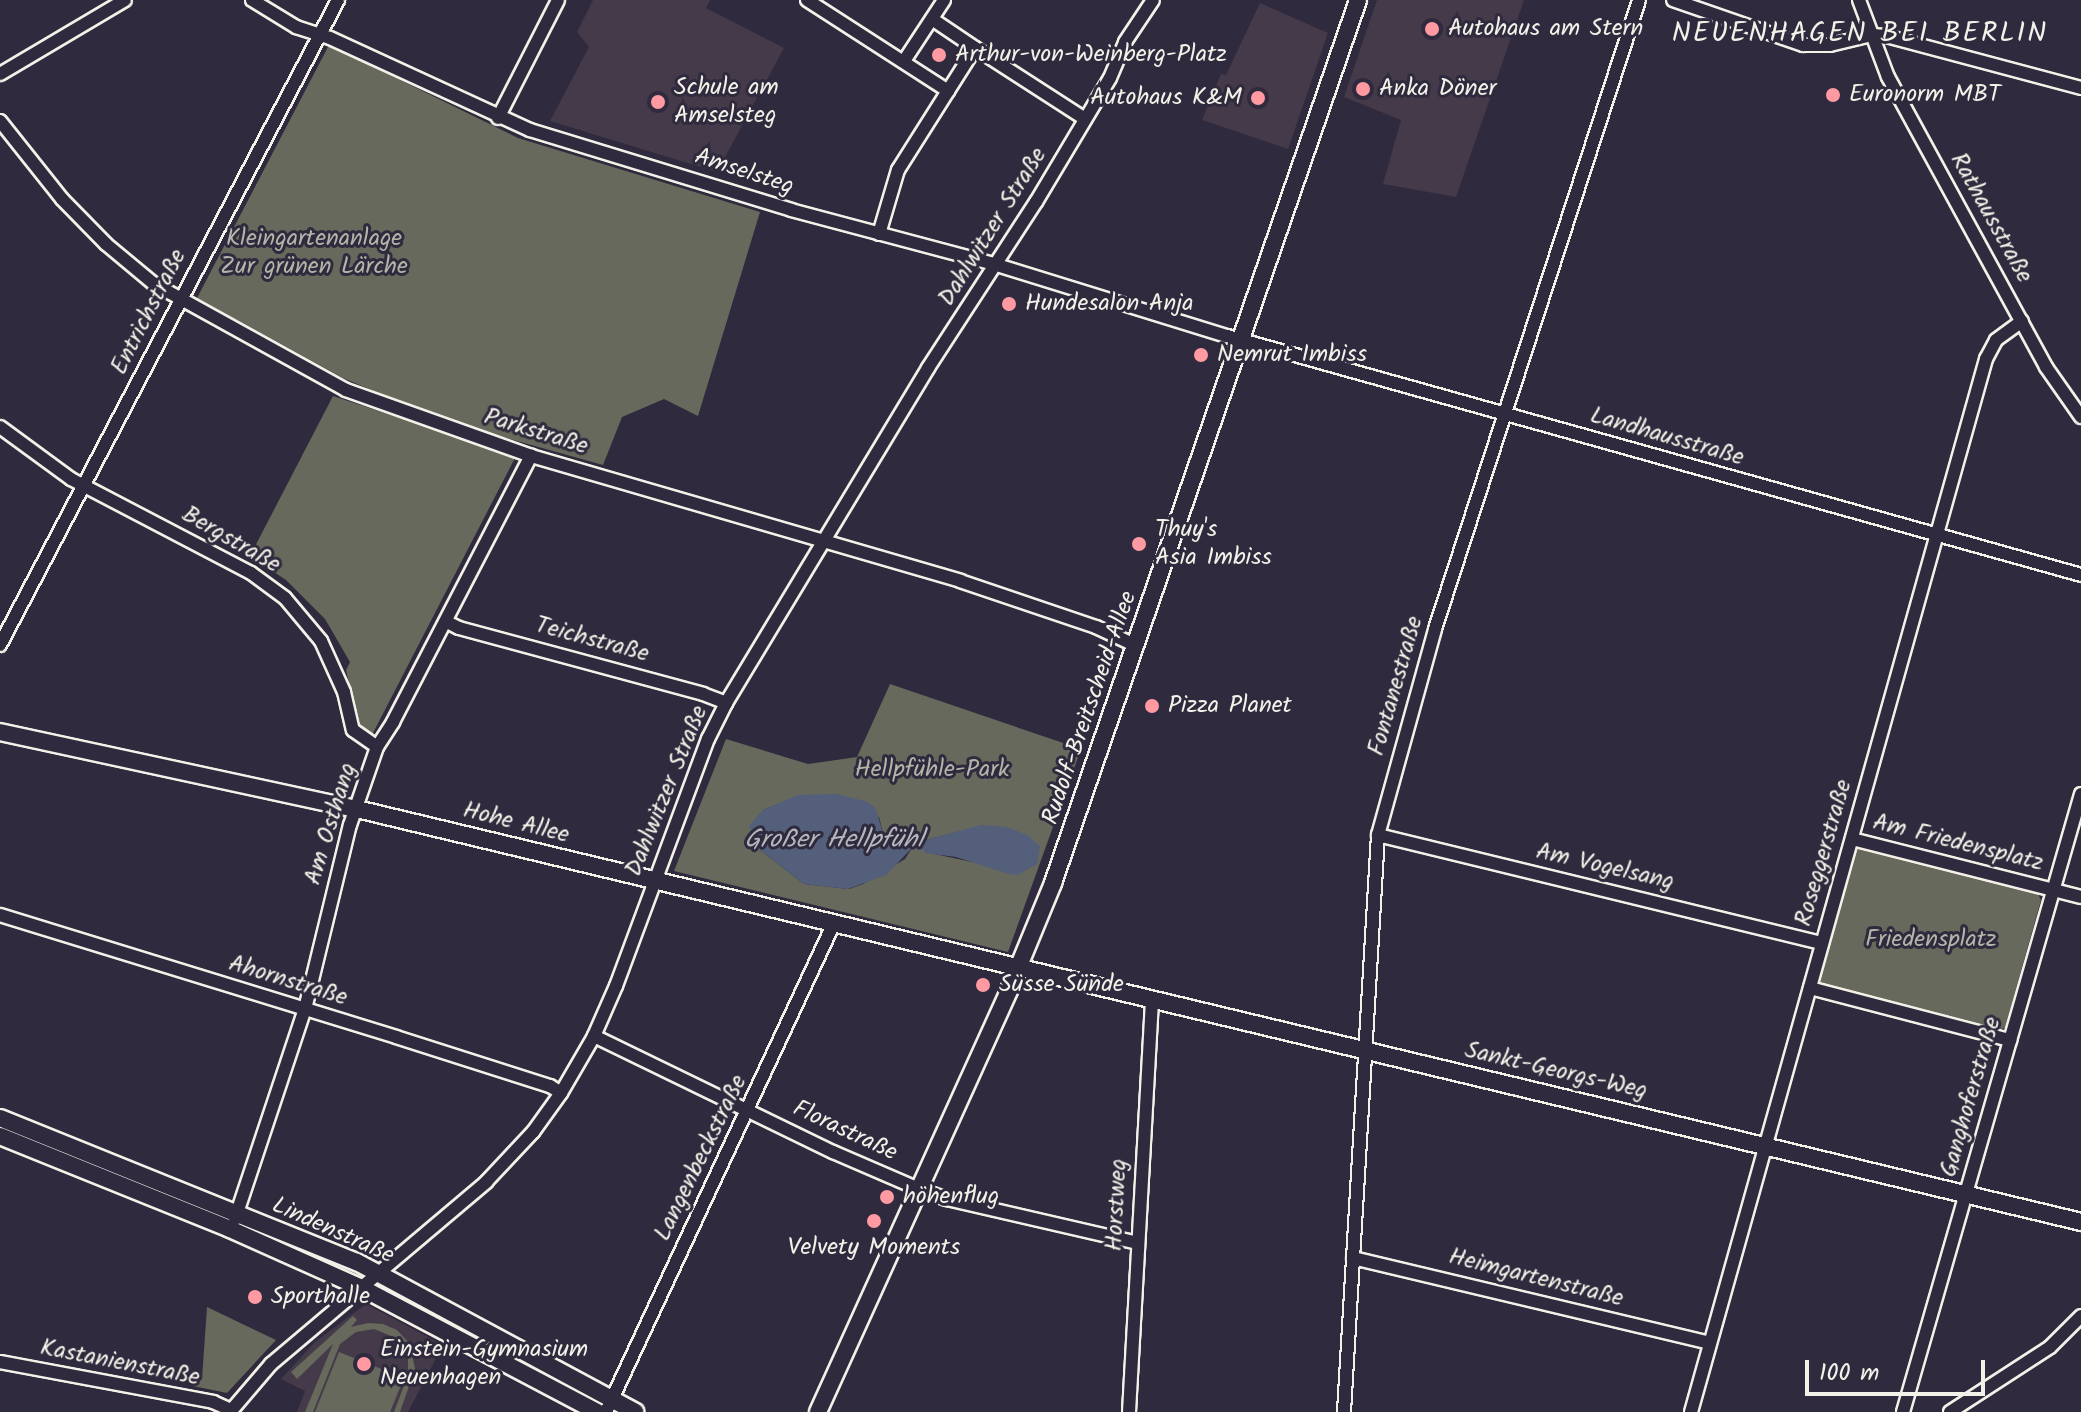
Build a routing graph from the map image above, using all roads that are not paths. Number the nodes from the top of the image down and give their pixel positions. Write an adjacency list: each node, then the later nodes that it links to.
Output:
1 (125, 0): 18 (street)
2 (252, 0): 12 (street, Amselsteg)
3 (338, 0): 14 (street, Entrichstraße)
4 (558, 0): 21 (street)
5 (807, 0): 17 (street)
6 (944, 0): 13 (street)
7 (1153, 0): 22 (street, Dahlwitzer Straße)
8 (1358, 0): 28 (street, Rudolf-Breitscheid-Allee)
9 (1639, 0): 29 (street, Fontanestraße)
10 (1673, 0): 15 (street)
11 (1859, 0): 15 (street, Rathausstraße)
12 (266, 4): 14 (street, Amselsteg)
13 (932, 19): 16 (street); 17 (street)
14 (320, 35): 21 (street, Amselsteg); 26 (street, Entrichstraße)
15 (1872, 35): 19 (street); 27 (street, Rathausstraße)
16 (975, 48): 20 (street); 22 (street)
17 (904, 61): 20 (street)
18 (0, 74)
19 (2081, 88)
20 (948, 91): 24 (street)
21 (498, 118): 24 (street, Amselsteg)
22 (1085, 119): 25 (street, Dahlwitzer Straße)
23 (0, 121): 26 (street, Parkstraße)
24 (879, 234): 25 (street, Amselsteg)
25 (997, 265): 28 (street, Amselsteg); 35 (street, Dahlwitzer Straße)
26 (180, 300): 32 (street, Parkstraße); 33 (street, Entrichstraße)
27 (2022, 321): 30 (street, Rathausstraße); 34 (street, Roseggerstraße)
28 (1242, 340): 29 (street, Landhausstraße); 39 (street, Rudolf-Breitscheid-Allee)
29 (1504, 414): 34 (street, Landhausstraße); 45 (street, Fontanestraße)
30 (2081, 417)
31 (0, 427): 33 (street, Bergstraße)
32 (531, 456): 35 (street, Parkstraße); 37 (street, Am Osthang)
33 (83, 486): 38 (street, Entrichstraße); 42 (street, Bergstraße)
34 (1937, 534): 36 (street, Landhausstraße); 46 (street, Roseggerstraße)
35 (823, 539): 39 (street, Parkstraße); 40 (street, Dahlwitzer Straße)
36 (2081, 575)
37 (447, 622): 40 (street, Teichstraße); 42 (street, Am Osthang)
38 (0, 645)
39 (1137, 646): 53 (street, Rudolf-Breitscheid-Allee)
40 (726, 703): 47 (street, Dahlwitzer Straße)
41 (0, 732): 44 (street, Hohe Allee)
42 (377, 747): 44 (street, Am Osthang)
43 (2081, 794): 48 (street, Ganghoferstraße)
44 (357, 809): 47 (street, Hohe Allee); 56 (street, Am Osthang)
45 (1378, 835): 52 (street, Am Vogelsang); 59 (street, Fontanestraße)
46 (1852, 839): 48 (street, Am Friedensplatz); 52 (street, Roseggerstraße)
47 (655, 881): 51 (street, Hohe Allee); 57 (street, Dahlwitzer Straße)
48 (2053, 890): 49 (street, Am Friedensplatz); 58 (street, Ganghoferstraße)
49 (2081, 897)
50 (0, 915): 56 (street, Ahornstraße)
51 (834, 923): 53 (street, Hohe Allee); 61 (street, Langenbeckstraße)
52 (1822, 943): 54 (street, Roseggerstraße)
53 (1019, 968): 55 (street, Sankt-Georgs-Weg); 65 (street, Rudolf-Breitscheid-Allee)
54 (1810, 988): 58 (street); 64 (street, Roseggerstraße)
55 (1152, 1000): 59 (street, Sankt-Georgs-Weg); 69 (street, Horstweg)
56 (305, 1009): 60 (street, Ahornstraße); 67 (street, Am Osthang)
57 (594, 1036): 60 (street, Dahlwitzer Straße); 61 (street, Florastraße)
58 (2010, 1040): 66 (street, Ganghoferstraße)
59 (1366, 1050): 64 (street, Sankt-Georgs-Weg); 70 (street, Fontanestraße)
60 (561, 1093): 71 (street, Dahlwitzer Straße)
61 (749, 1110): 65 (street, Florastraße); 76 (street, Langenbeckstraße)
62 (0, 1118): 67 (street, Lindenstraße)
63 (0, 1136): 67 (street, Lindenstraße)
64 (1765, 1146): 66 (street, Sankt-Georgs-Weg); 74 (street, Roseggerstraße)
65 (919, 1189): 69 (street, Florastraße); 80 (street, Rudolf-Breitscheid-Allee)
66 (1966, 1194): 68 (street, Sankt-Georgs-Weg); 84 (street, Ganghoferstraße)
67 (234, 1222): 71 (street, Lindenstraße); 72 (street, Lindenstraße)
68 (2081, 1222)
69 (1137, 1243): 81 (street, Horstweg)
70 (1353, 1258): 74 (street, Heimgartenstraße); 82 (street, Fontanestraße)
71 (378, 1275): 72 (street, Dahlwitzer Straße); 76 (street, Lindenstraße)
72 (362, 1288): 77 (street, Dahlwitzer Straße); 78 (street, Lindenstraße)
73 (2081, 1316): 85 (street)
74 (1709, 1343): 83 (street, Roseggerstraße)
75 (0, 1362): 77 (street, Kastanienstraße)
76 (609, 1406): 79 (street, Lindenstraße)
77 (231, 1411)
78 (597, 1412)
79 (635, 1412)
80 (818, 1412)
81 (1129, 1412)
82 (1344, 1412)
83 (1691, 1412)
84 (1903, 1412)
85 (1950, 1412)

